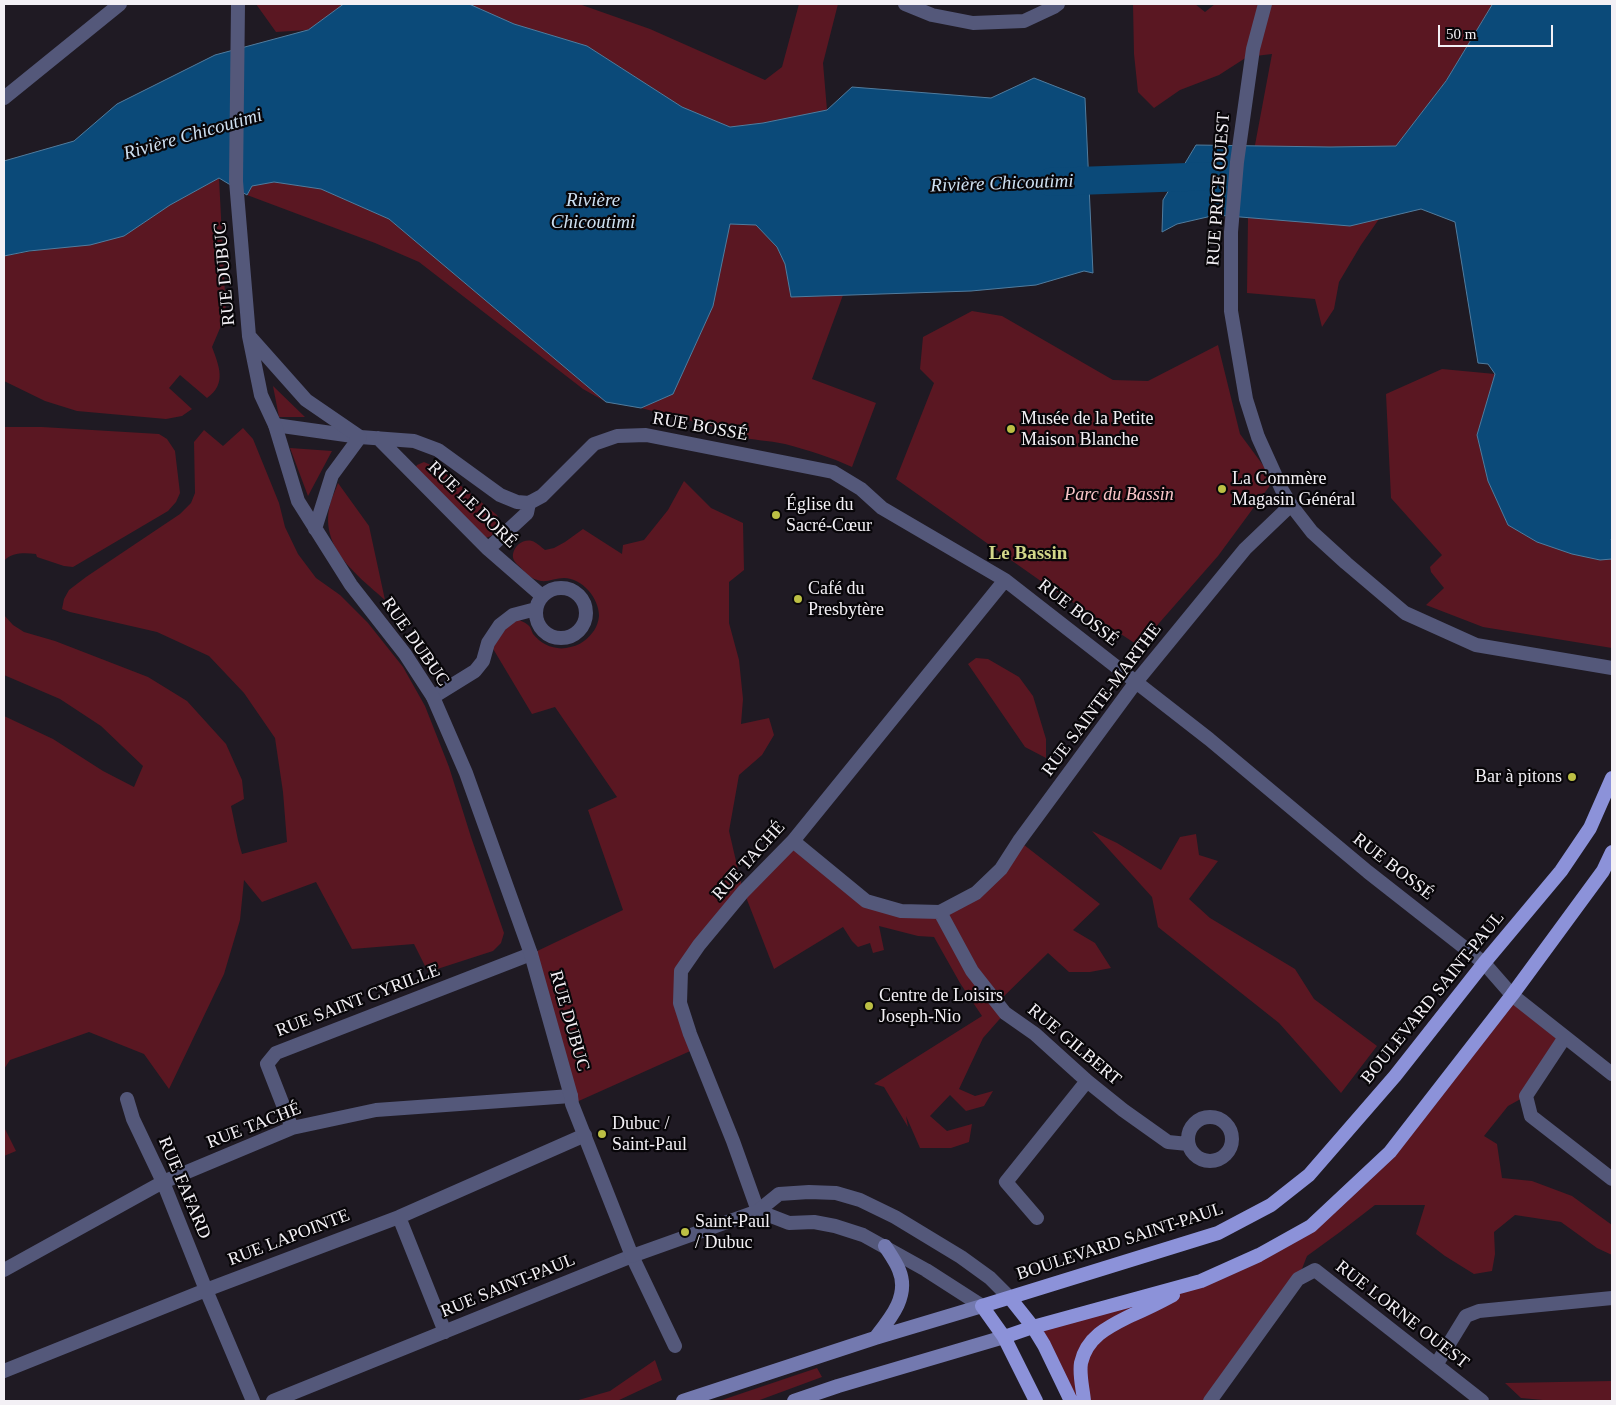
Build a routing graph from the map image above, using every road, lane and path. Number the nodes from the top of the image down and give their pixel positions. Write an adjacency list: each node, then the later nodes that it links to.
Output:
1 (120, 4): 6 (street)
2 (904, 4): 3 (street)
3 (1058, 4)
4 (1265, 4): 12 (street, RUE PRICE OUEST)
5 (238, 5): 7 (street, RUE DUBUC)
6 (4, 98)
7 (249, 336): 8 (street, RUE DUBUC); 9 (street)
8 (275, 425): 9 (street); 13 (street, RUE DUBUC)
9 (360, 437): 10 (street); 13 (street)
10 (378, 438): 11 (street); 14 (street, RUE LE DORÉ)
11 (529, 503): 14 (street); 15 (street, RUE BOSSÉ)
12 (1291, 505): 18 (street, RUE PRICE OUEST); 19 (street, RUE SAINTE-MARTHE)
13 (315, 529): 20 (street, RUE DUBUC)
14 (488, 550): 16 (street, RUE LE DORÉ)
15 (1005, 580): 19 (street, RUE BOSSÉ); 22 (street, RUE TACHÉ)
16 (542, 596): 17 (street); 17 (street)
17 (536, 609): 20 (street)
18 (1612, 668)
19 (1136, 682): 25 (street, RUE SAINTE-MARTHE); 27 (street, RUE BOSSÉ)
20 (433, 697): 26 (street, RUE DUBUC)
21 (1612, 778): 27 (main road, BOULEVARD SAINT-PAUL)
22 (793, 841): 25 (street); 39 (street, RUE TACHÉ)
23 (1612, 852): 24 (main road)
24 (1607, 867): 28 (main road)
25 (940, 912): 31 (street, RUE GILBERT)
26 (530, 954): 32 (street, RUE DUBUC); 34 (street, RUE SAINT CYRILLE)
27 (1484, 963): 28 (street, RUE BOSSÉ); 47 (main road, BOULEVARD SAINT-PAUL)
28 (1512, 995): 29 (street, RUE BOSSÉ); 45 (main road)
29 (1564, 1037): 30 (street, RUE BOSSÉ); 37 (street)
30 (1612, 1074)
31 (1087, 1081): 36 (street, RUE GILBERT); 41 (street)
32 (571, 1096): 34 (street, RUE TACHÉ); 35 (street, RUE DUBUC)
33 (127, 1099): 38 (street, RUE FAFARD)
34 (292, 1128): 38 (street, RUE TACHÉ)
35 (585, 1135): 40 (street, RUE LAPOINTE); 43 (street, RUE DUBUC)
36 (1188, 1144)
37 (1612, 1179)
38 (163, 1182): 44 (street, RUE TACHÉ); 46 (street, RUE FAFARD)
39 (758, 1211): 42 (street); 43 (street, RUE SAINT-PAUL); 47 (street, RUE SAINT-PAUL)
40 (400, 1217): 46 (street, RUE LAPOINTE); 51 (street)
41 (1037, 1218)
42 (885, 1246): 49 (street); 53 (main road)
43 (632, 1256): 51 (street, RUE SAINT-PAUL); 54 (street, RUE DUBUC)
44 (4, 1270)
45 (1201, 1281): 50 (main road); 64 (main road)
46 (206, 1290): 56 (street, RUE LAPOINTE); 58 (street, RUE FAFARD)
47 (1010, 1298): 49 (main road, BOULEVARD SAINT-PAUL); 50 (main road)
48 (1612, 1298): 55 (street)
49 (982, 1306): 52 (main road); 53 (main road, BOULEVARD SAINT-PAUL)
50 (1033, 1327): 52 (main road); 63 (main road)
51 (445, 1332): 59 (street, RUE SAINT-PAUL)
52 (1004, 1337): 61 (main road); 62 (main road)
53 (875, 1338): 60 (main road, BOULEVARD SAINT-PAUL)
54 (675, 1346)
55 (1436, 1366): 57 (street, RUE LORNE OUEST); 65 (street, RUE LORNE OUEST)
56 (4, 1371)
57 (1214, 1400)
58 (253, 1401)
59 (273, 1401)
60 (683, 1401)
61 (794, 1401)
62 (1036, 1401)
63 (1071, 1401)
64 (1084, 1401)
65 (1482, 1401)

